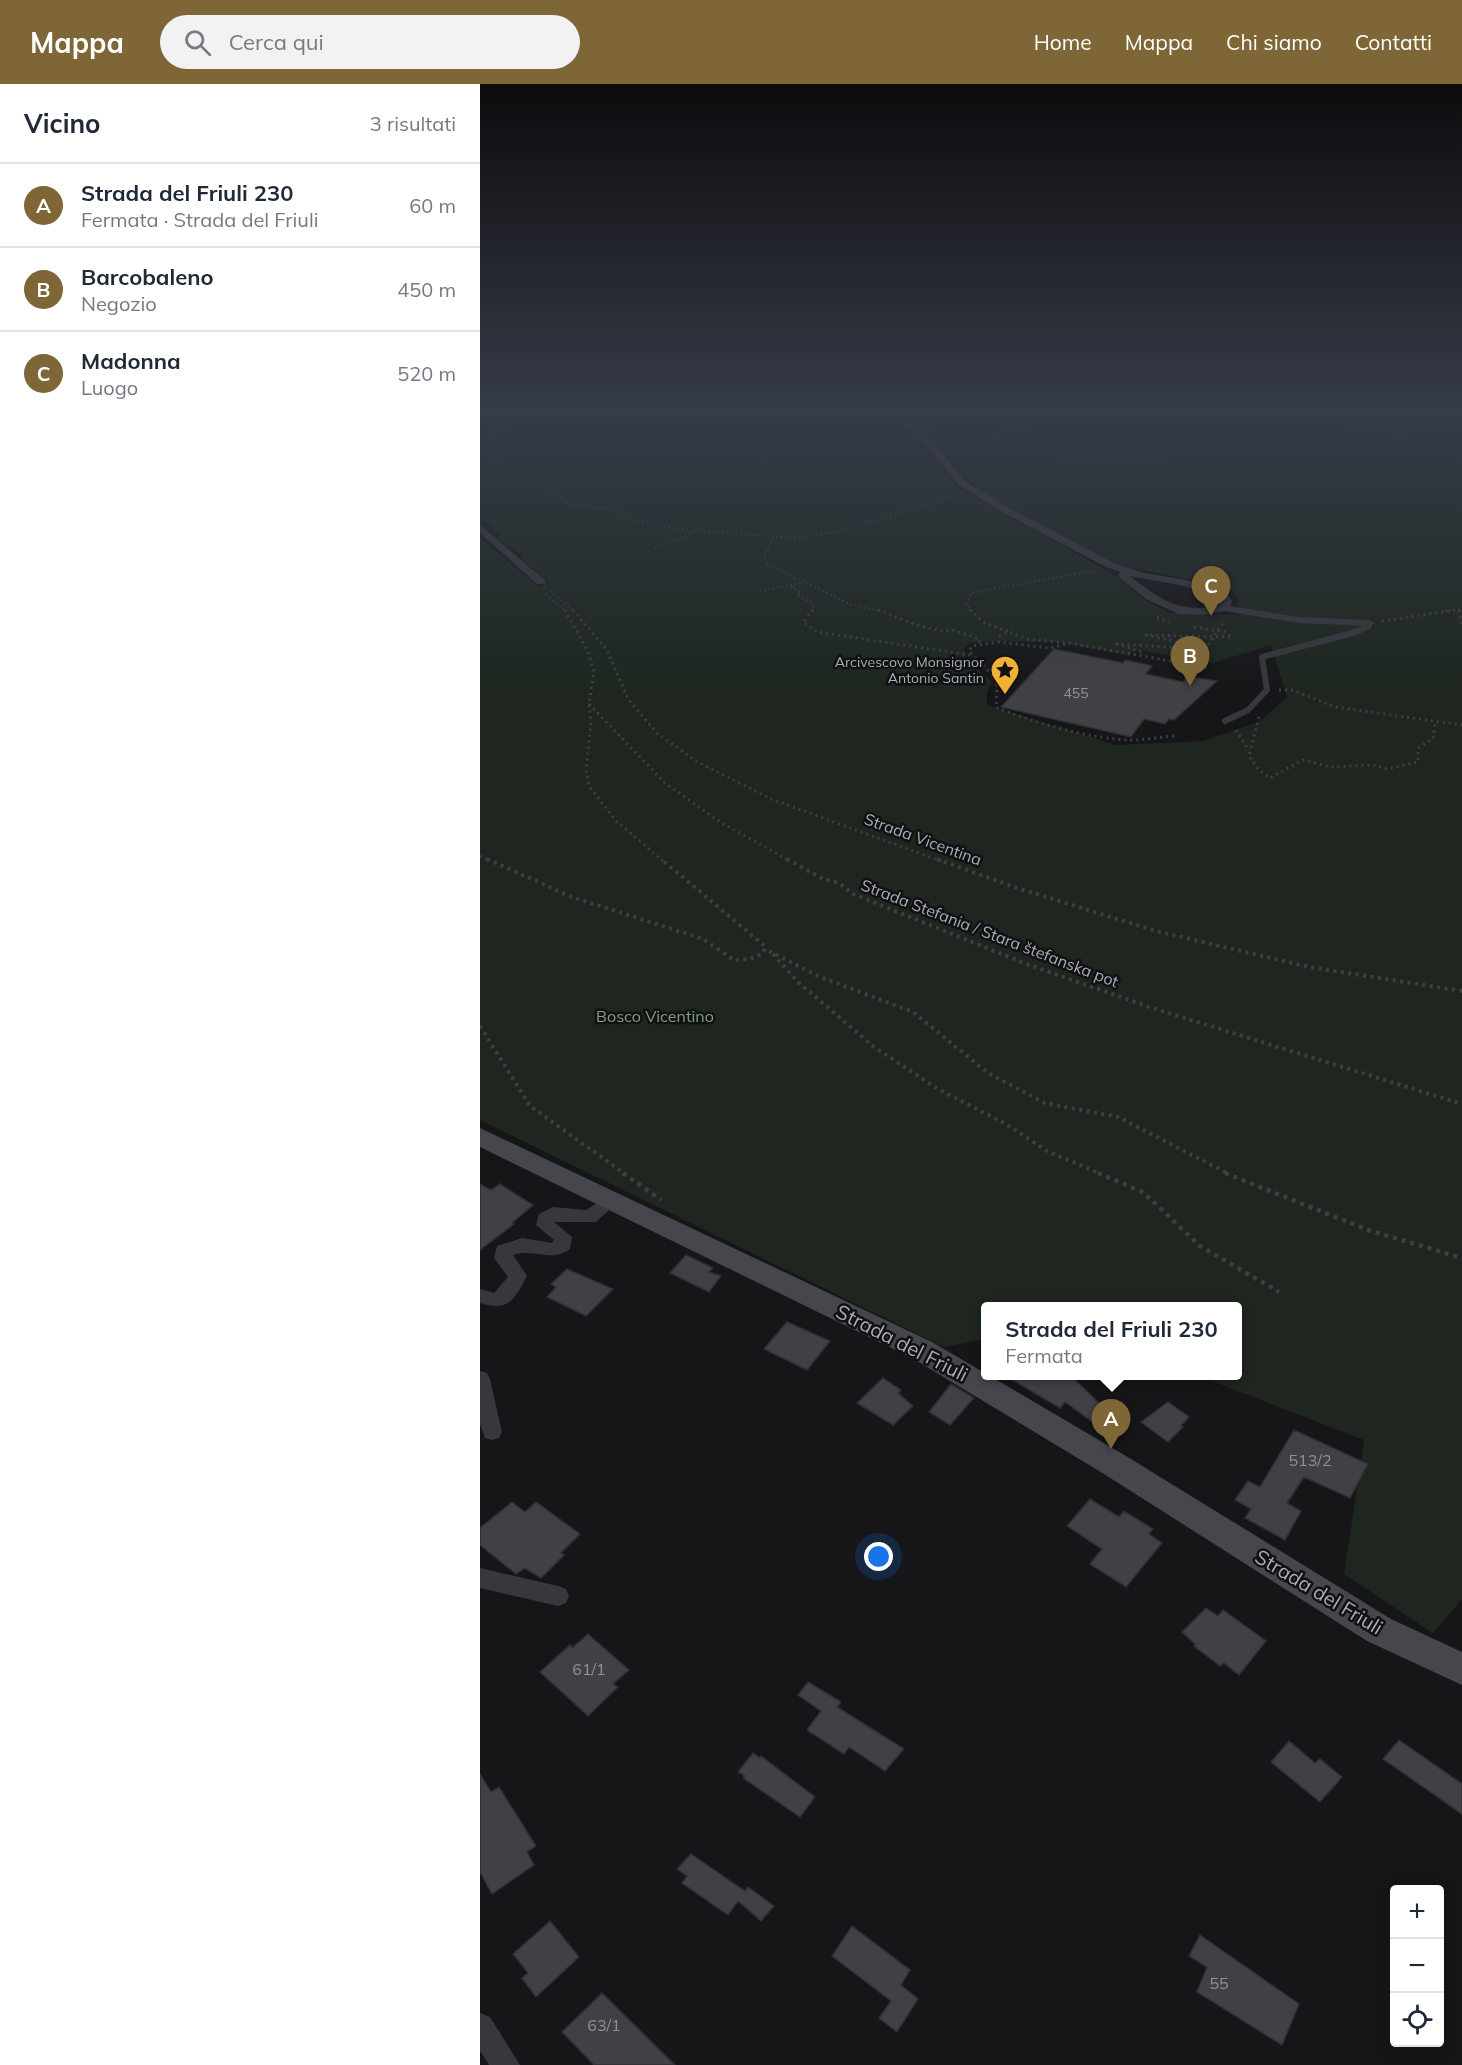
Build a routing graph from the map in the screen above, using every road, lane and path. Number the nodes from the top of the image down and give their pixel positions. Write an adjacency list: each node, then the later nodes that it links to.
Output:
1 (572, 505): 5 (path)
2 (927, 505): 6 (path)
3 (998, 505): 8 (street)
4 (480, 528): 9 (street)
5 (699, 530): 6 (path); 7 (path)
6 (773, 538): 10 (path)
7 (655, 549)
8 (1110, 565): 13 (street); 13 (street); 22 (path)
9 (541, 582): 37 (path); 46 (path, Strada Vicentina)
10 (802, 583): 11 (path); 25 (path)
11 (791, 586): 12 (path); 29 (path)
12 (755, 592)
13 (1224, 608): 17 (street)
14 (1460, 610): 17 (path); 20 (path)
15 (1176, 618): 18 (path)
16 (1217, 620): 21 (path)
17 (1369, 622): 36 (lane)
18 (1172, 623)
19 (1191, 626): 21 (path)
20 (1462, 627)
21 (1218, 631): 24 (path); 24 (path)
22 (1010, 632): 23 (path); 26 (path)
23 (999, 636)
24 (1214, 637): 27 (path); 27 (path)
25 (980, 643): 26 (path); 29 (path)
26 (1071, 643): 34 (path)
27 (1206, 648): 28 (path); 30 (path)
28 (1141, 652)
29 (970, 655): 42 (path)
30 (1198, 660)
31 (1124, 662): 33 (path)
32 (1108, 664): 35 (path)
33 (1151, 667)
34 (1209, 668)
35 (1148, 672)
36 (1267, 690): 38 (lane); 40 (path)
37 (589, 704): 45 (path); 48 (path, Strada Stefania / Stara štefanska pot)
38 (1252, 706): 39 (lane); 43 (path)
39 (1228, 720): 43 (path)
40 (1435, 722): 41 (path); 43 (path)
41 (1462, 725)
42 (1174, 736)
43 (1248, 750)
44 (480, 856): 45 (path)
45 (768, 949): 52 (path); 53 (path)
46 (1462, 991)
47 (480, 1026): 51 (path)
48 (1462, 1104)
49 (480, 1137): 50 (main road, Strada del Friuli)
50 (611, 1200): 51 (main road, Strada del Friuli); 54 (street)
51 (674, 1231): 59 (main road, Strada del Friuli)
52 (1462, 1258)
53 (1279, 1292)
54 (480, 1296)
55 (480, 1379): 56 (street)
56 (492, 1432)
57 (480, 1578): 58 (street)
58 (558, 1596)
59 (1462, 1669)
60 (480, 2027): 61 (street)
61 (506, 2065)

